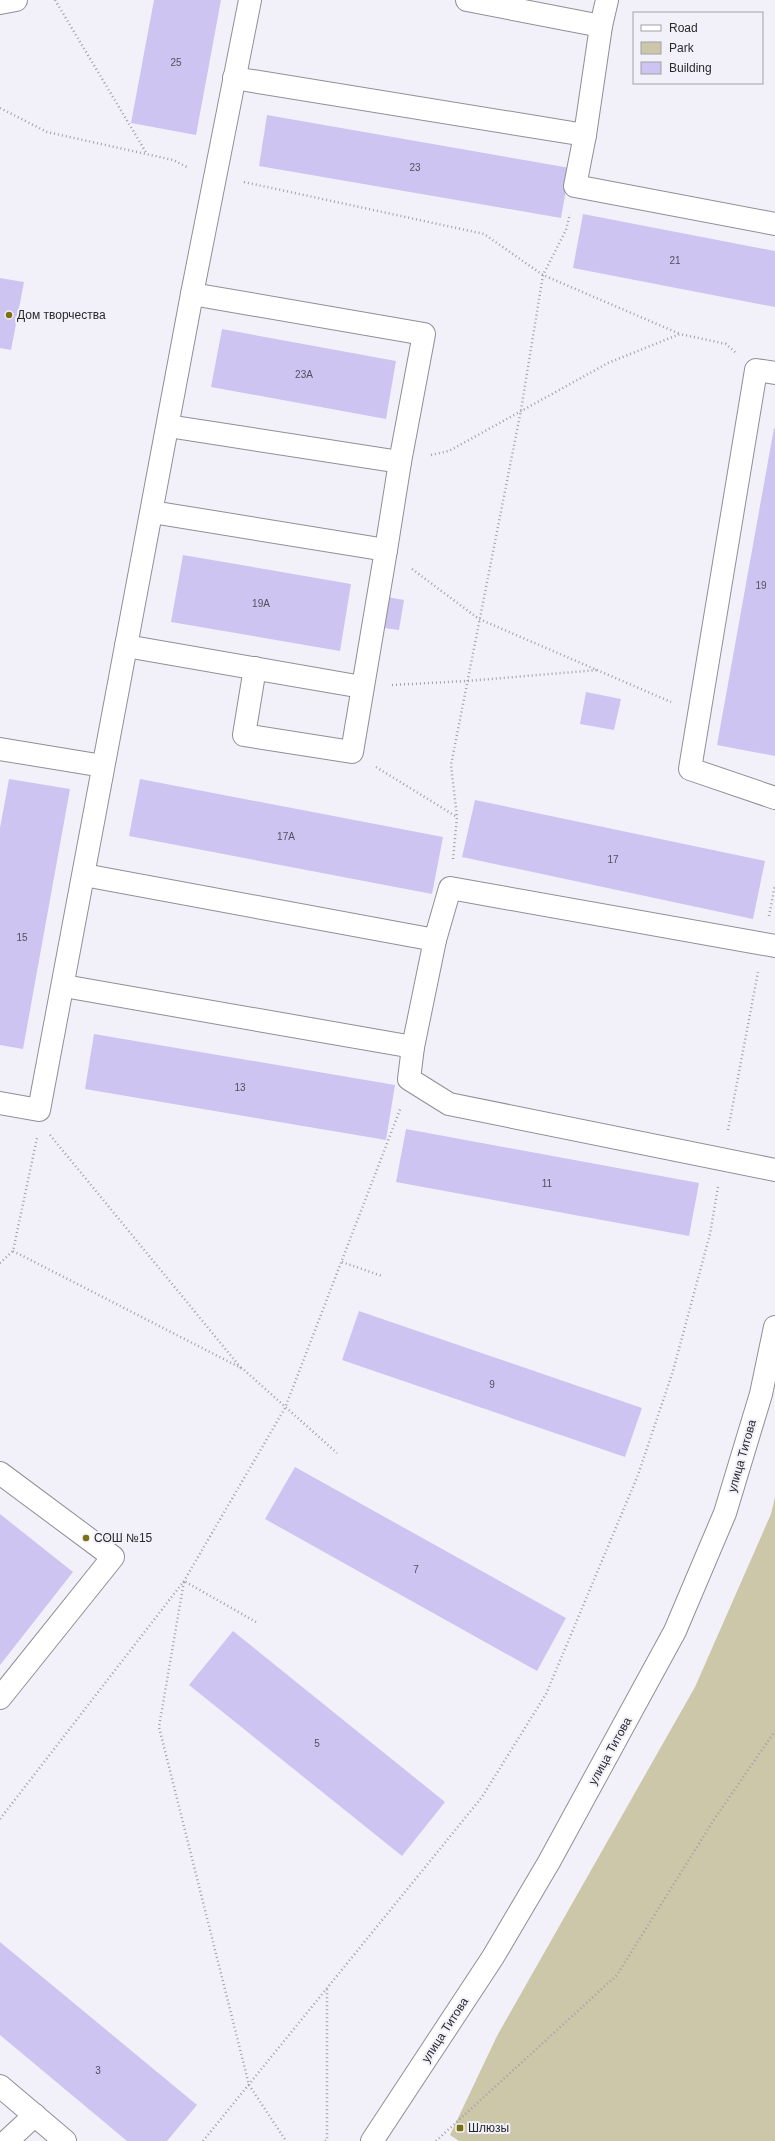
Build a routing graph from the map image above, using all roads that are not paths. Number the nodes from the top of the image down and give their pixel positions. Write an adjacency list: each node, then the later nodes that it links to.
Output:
1 (16, 0): 5 (main road)
2 (250, 0): 7 (main road)
3 (467, 0): 6 (main road)
4 (607, 0): 6 (main road)
5 (0, 4)
6 (601, 26): 8 (main road)
7 (234, 78): 8 (main road); 10 (main road)
8 (585, 135): 9 (main road)
9 (775, 224)
10 (192, 294): 12 (main road); 13 (main road)
11 (766, 371): 21 (main road)
12 (168, 426): 13 (main road); 14 (main road)
13 (400, 462): 15 (main road)
14 (152, 512): 15 (main road); 16 (main road)
15 (386, 550): 18 (main road)
16 (126, 646): 17 (main road); 20 (main road)
17 (255, 668): 18 (main road); 18 (main road)
18 (362, 687)
19 (0, 749): 20 (main road)
20 (103, 766): 22 (main road)
21 (775, 798)
22 (84, 875): 23 (main road); 25 (main road)
23 (435, 940): 24 (main road); 26 (main road)
24 (769, 944)
25 (64, 986): 26 (main road); 27 (main road)
26 (413, 1047): 28 (main road)
27 (0, 1104)
28 (775, 1170)
29 (775, 1327): 36 (main road, улица Титова)
30 (0, 1473): 31 (main road)
31 (0, 1698)
32 (0, 2086): 33 (main road)
33 (35, 2115): 34 (main road); 35 (main road)
34 (7, 2141)
35 (65, 2141)
36 (372, 2141)

